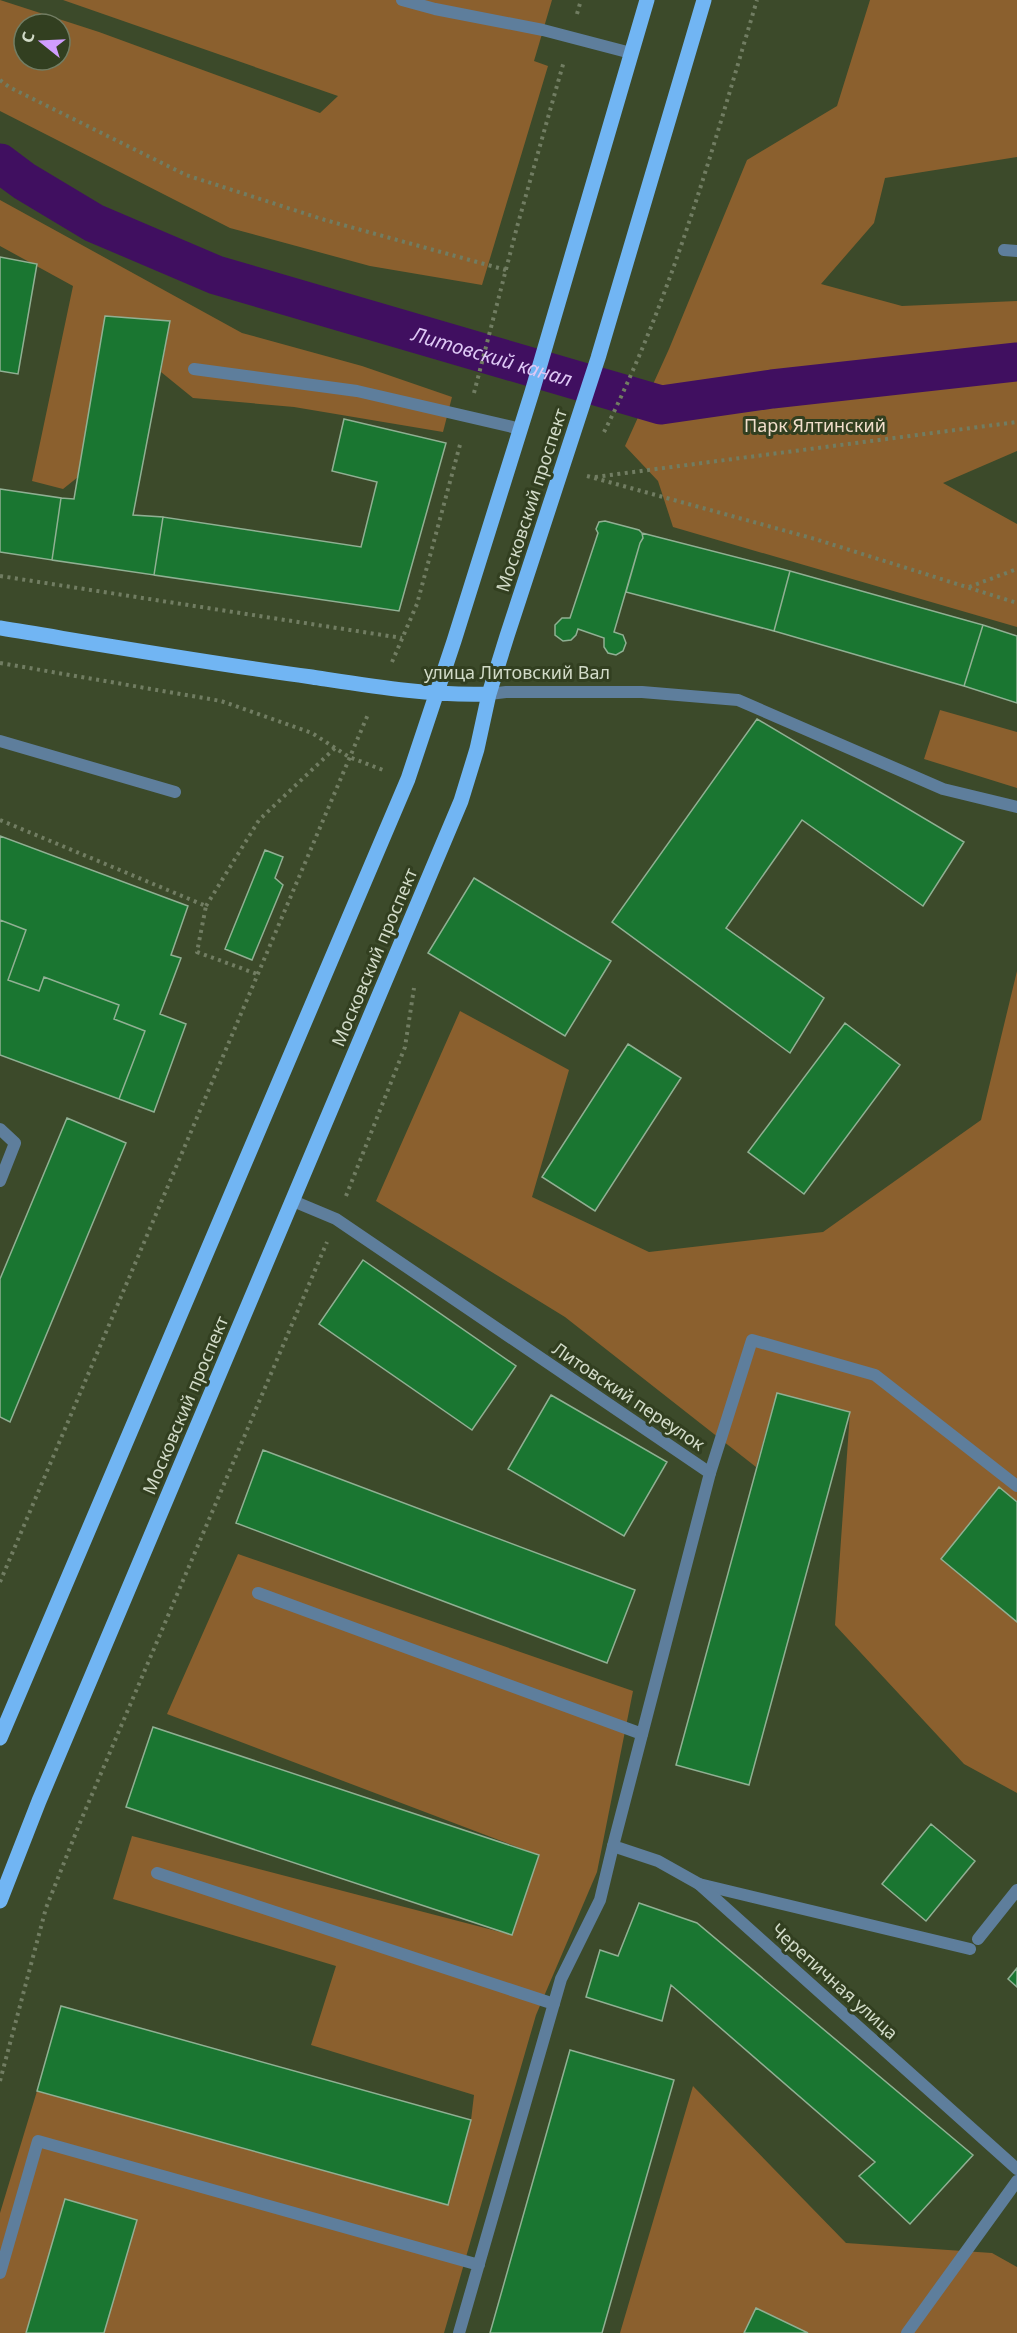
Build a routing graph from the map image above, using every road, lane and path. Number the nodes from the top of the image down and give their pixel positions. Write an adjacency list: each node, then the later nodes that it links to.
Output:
1 (402, 0): 6 (street)
2 (581, 0): 7 (path)
3 (647, 0): 8 (main road, Московский проспект)
4 (704, 0): 26 (main road, Московский проспект)
5 (757, 0): 12 (path)
6 (416, 2): 7 (street)
7 (570, 38): 8 (street); 10 (path)
8 (631, 53): 15 (main road, Московский проспект)
9 (0, 81): 10 (path)
10 (506, 270): 13 (path)
11 (194, 369): 13 (street)
12 (612, 416)
13 (468, 417): 15 (street); 23 (path)
14 (1017, 422): 17 (path)
15 (521, 429): 27 (main road, Московский проспект)
16 (583, 475): 17 (path)
17 (591, 478): 20 (path)
18 (1017, 569): 20 (path)
19 (0, 576): 23 (path)
20 (968, 587): 21 (path)
21 (1017, 603)
22 (0, 628): 25 (main road, улица Литовский Вал)
23 (402, 638): 25 (path)
24 (0, 663): 29 (path)
25 (380, 687): 27 (main road, улица Литовский Вал); 30 (path)
26 (489, 693): 27 (main road, улица Литовский Вал); 32 (street, улица Литовский Вал); 39 (main road, Московский проспект)
27 (436, 694): 46 (main road, Московский проспект)
28 (0, 741): 31 (street)
29 (335, 748): 30 (path); 34 (path)
30 (349, 757): 35 (path)
31 (175, 792)
32 (1017, 807)
33 (0, 820): 34 (path)
34 (206, 906): 35 (path)
35 (257, 975): 43 (path)
36 (415, 980): 40 (path)
37 (0, 1129): 38 (street)
38 (0, 1181)
39 (293, 1201): 40 (street, Литовский переулок); 51 (main road, Московский проспект)
40 (336, 1219): 41 (street, Литовский переулок); 53 (path)
41 (710, 1473): 42 (street); 45 (street, Литовский переулок)
42 (1017, 1486)
43 (0, 1582)
44 (258, 1593): 45 (street)
45 (642, 1734): 47 (street, Литовский переулок)
46 (0, 1738)
47 (613, 1846): 49 (street, Черепичная улица); 52 (street, Литовский переулок)
48 (157, 1873): 52 (street)
49 (699, 1884): 50 (street); 54 (street, Черепичная улица)
50 (1017, 1890)
51 (0, 1901)
52 (554, 2004): 56 (street, Литовский переулок)
53 (0, 2081)
54 (1017, 2169)
55 (1017, 2181): 59 (street)
56 (479, 2265): 57 (street); 58 (street, Литовский переулок)
57 (0, 2273)
58 (459, 2333)
59 (908, 2333)

